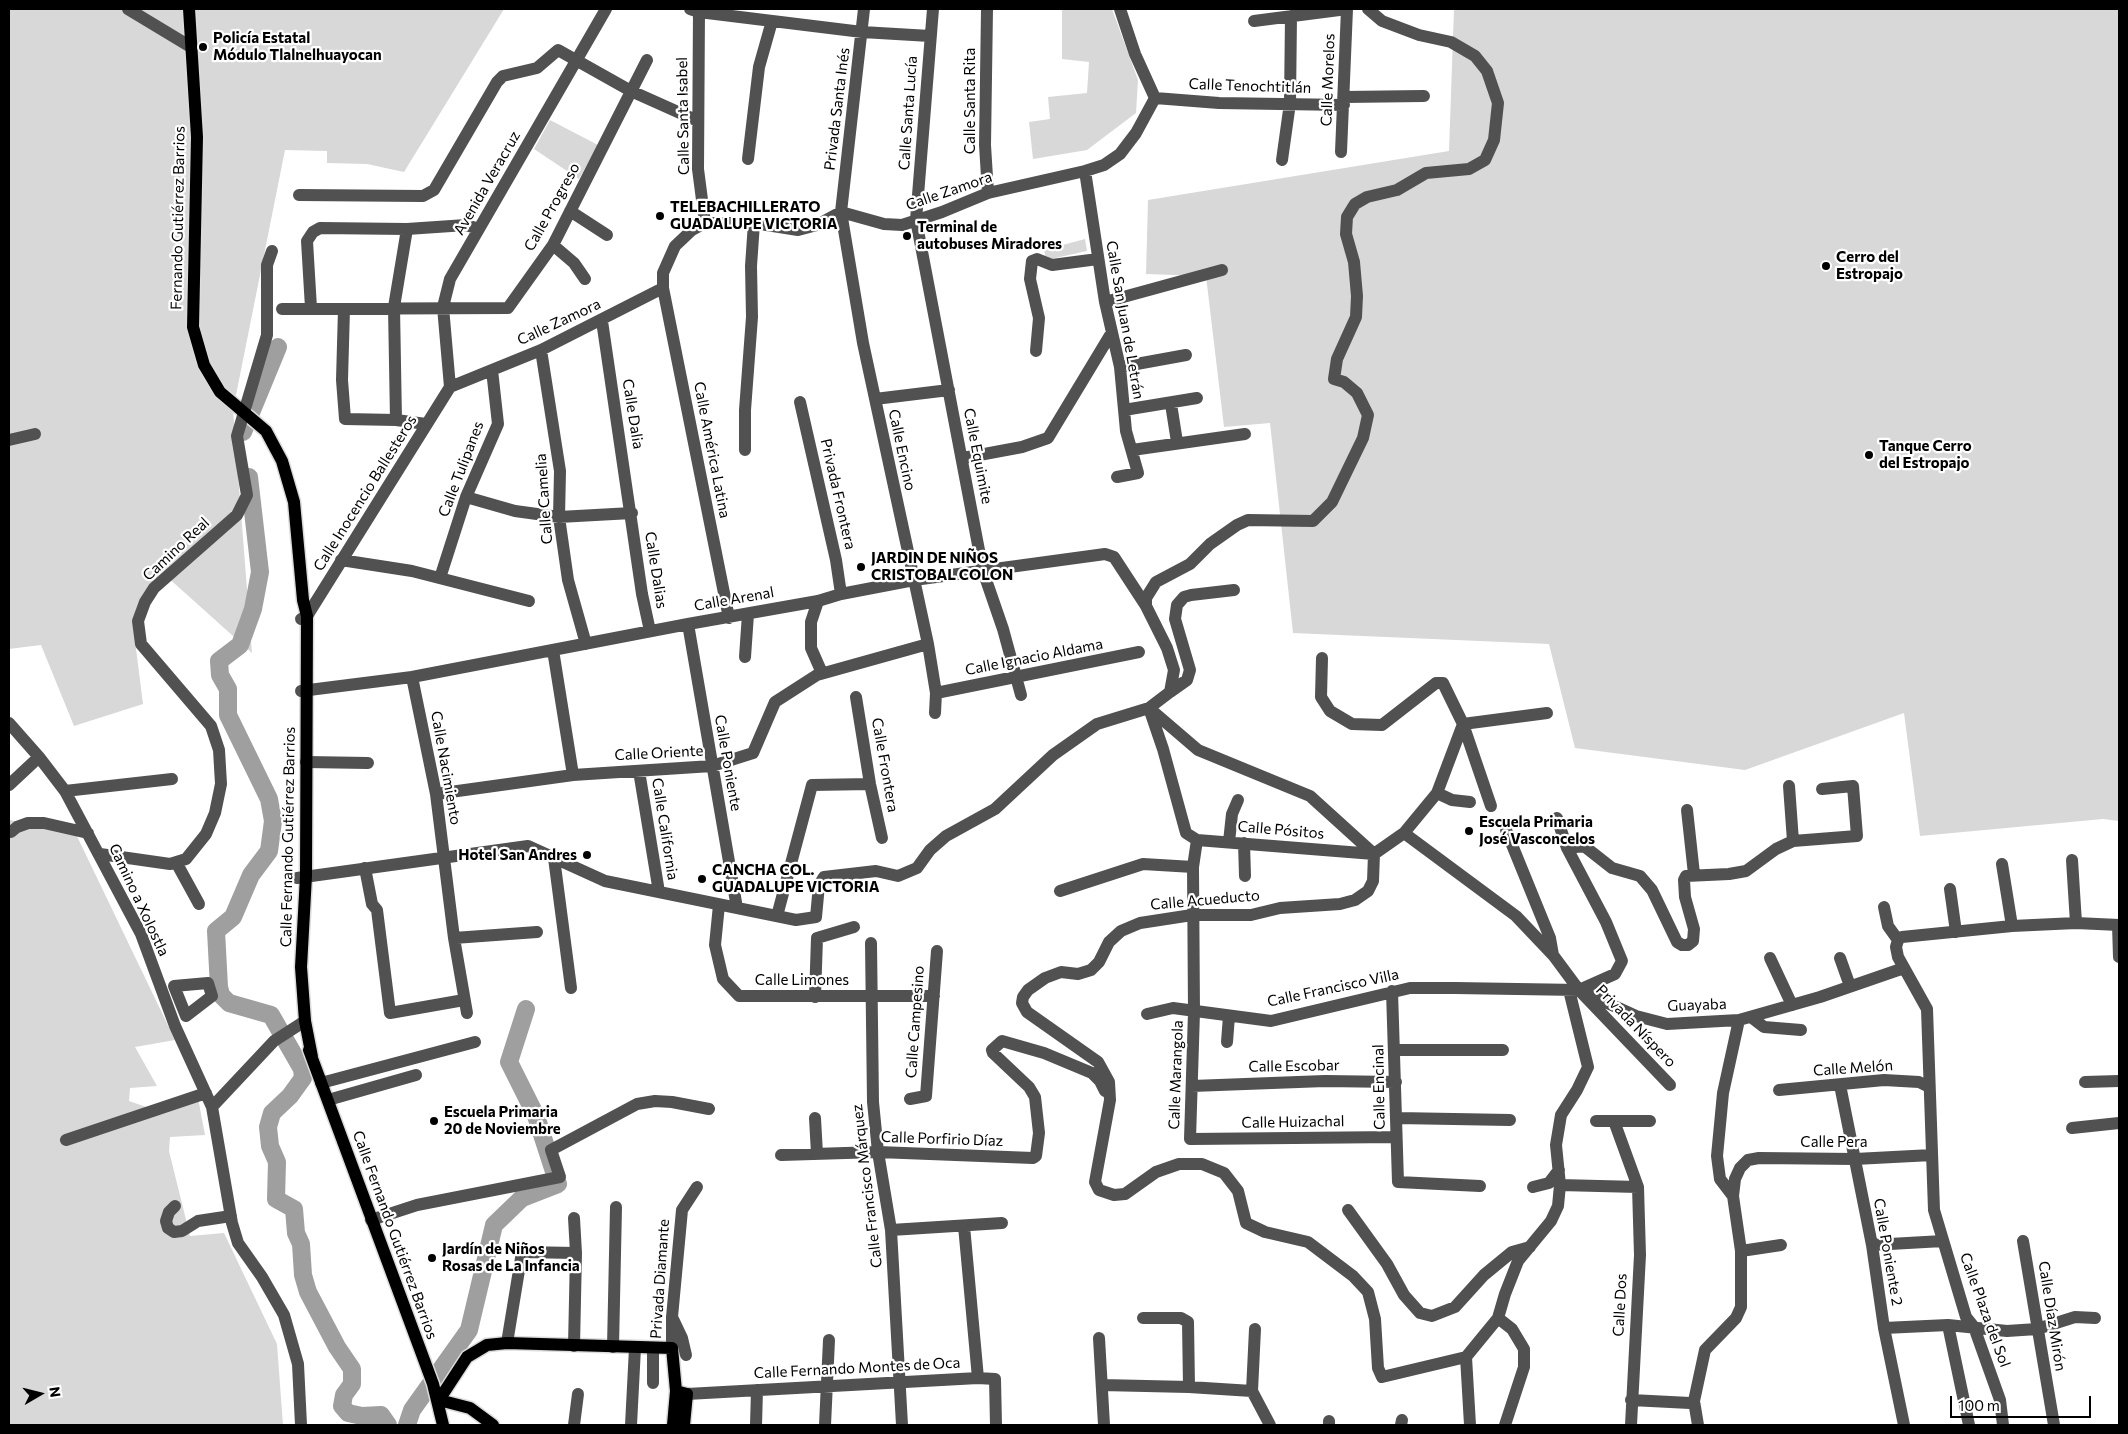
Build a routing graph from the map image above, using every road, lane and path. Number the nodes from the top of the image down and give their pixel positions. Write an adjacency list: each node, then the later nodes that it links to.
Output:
1 (128, 9): 16 (street)
2 (189, 9): 16 (main road, Fernando Gutiérrez Barrios)
3 (606, 9): 17 (street, Avenida Veracruz)
4 (864, 9): 14 (street, Privada Santa Inés)
5 (933, 9): 15 (street, Calle Santa Lucía)
6 (987, 9): 29 (street, Calle Santa Rita)
7 (1120, 9): 21 (street)
8 (1347, 9): 12 (street); 22 (street, Calle Morelos)
9 (1368, 9): 87 (street)
10 (696, 10): 11 (street); 24 (street, Calle Santa Isabel)
11 (773, 14): 14 (street); 26 (street)
12 (1291, 16): 13 (street); 23 (street)
13 (1254, 21)
14 (862, 32): 15 (street); 32 (street, Privada Santa Inés)
15 (930, 36): 33 (street, Calle Santa Lucía)
16 (191, 47): 65 (main road, Fernando Gutiérrez Barrios)
17 (577, 60): 19 (street); 30 (street); 37 (street, Avenida Veracruz)
18 (647, 60): 19 (street, Calle Progreso)
19 (631, 92): 24 (street); 31 (street, Calle Progreso)
20 (1424, 96): 22 (street, Calle Tenochtitlán)
21 (1154, 98): 23 (street, Calle Tenochtitlán); 28 (street, Calle Zamora)
22 (1344, 101): 23 (street, Calle Tenochtitlán); 25 (street, Calle Morelos)
23 (1290, 103): 27 (street)
24 (698, 121): 34 (street, Calle Santa Isabel)
25 (1341, 152)
26 (748, 158)
27 (1282, 160)
28 (1085, 171): 29 (street, Calle Zamora); 41 (street, Calle San Juan de Letrán)
29 (988, 193): 33 (street, Calle Zamora)
30 (299, 195)
31 (570, 211): 38 (street); 39 (street, Calle Progreso)
32 (841, 212): 33 (street, Calle Zamora); 35 (street); 61 (street, Calle Encino)
33 (916, 220): 59 (street, Calle Equimite)
34 (705, 223): 35 (street); 44 (street)
35 (754, 223): 72 (street)
36 (406, 229): 37 (street); 46 (street); 48 (street)
37 (479, 229): 47 (street, Avenida Veracruz)
38 (607, 235)
39 (553, 246): 43 (street); 47 (street, Calle Progreso)
40 (272, 250): 65 (street, Camino Real)
41 (1098, 259): 45 (street, Calle San Juan de Letrán); 54 (street)
42 (1222, 270): 45 (street)
43 (585, 279)
44 (663, 288): 51 (street, Calle Zamora); 90 (street, Calle América Latina)
45 (1105, 302): 52 (street, Calle San Juan de Letrán)
46 (394, 307): 47 (street); 50 (street); 66 (street)
47 (443, 307): 58 (street, Avenida Veracruz)
48 (311, 308): 49 (street); 50 (street)
49 (282, 309)
50 (344, 309): 66 (street)
51 (602, 321): 53 (street, Calle Zamora); 77 (street, Calle Dalia)
52 (1112, 332): 56 (street, Calle San Juan de Letrán); 74 (street)
53 (541, 350): 57 (street, Calle Zamora); 78 (street, Calle Camelia)
54 (1036, 351)
55 (1186, 355): 56 (street)
56 (1120, 367): 64 (street, Calle San Juan de Letrán)
57 (492, 370): 58 (street, Calle Zamora); 76 (street, Calle Tulipanes)
58 (450, 387): 67 (street, Calle Inocencio Ballesteros)
59 (949, 390): 61 (street); 74 (street, Calle Equimite)
60 (1197, 398): 63 (street)
61 (875, 399): 82 (street, Calle Encino)
62 (800, 402): 84 (street, Privada Frontera)
63 (1171, 404): 64 (street); 71 (street)
64 (1124, 410): 73 (street, Calle San Juan de Letrán)
65 (251, 417): 89 (main road); 146 (street, Camino Real)
66 (396, 420): 67 (street)
67 (426, 424): 79 (street, Calle Inocencio Ballesteros)
68 (35, 434): 70 (street)
69 (1245, 434): 71 (street)
70 (9, 440)
71 (1177, 442): 73 (street)
72 (745, 450)
73 (1132, 450): 75 (street, Calle San Juan de Letrán)
74 (963, 458): 80 (street, Calle Equimite)
75 (1117, 477)
76 (466, 497): 78 (street); 81 (street, Calle Tulipanes)
77 (632, 513): 78 (street); 92 (street, Calle Dalias)
78 (559, 517): 93 (street, Calle Camelia)
79 (341, 560): 81 (street); 89 (street, Calle Inocencio Ballesteros)
80 (983, 572): 82 (street, Calle Arenal); 87 (street, Calle Arenal); 101 (street, Calle Equimite)
81 (440, 578): 85 (street)
82 (914, 580): 84 (street, Calle Arenal); 94 (street, Calle Encino)
83 (1234, 590): 103 (street)
84 (841, 594): 86 (street, Calle Arenal)
85 (529, 601)
86 (818, 601): 88 (street, Calle Arenal); 99 (street)
87 (1146, 606): 103 (street)
88 (748, 614): 90 (street, Calle Arenal); 97 (street)
89 (304, 618): 102 (main road, Calle Fernando Gutiérrez Barrios)
90 (729, 618): 91 (street, Calle Arenal)
91 (688, 624): 92 (street, Calle Arenal); 115 (street, Calle Poniente)
92 (650, 631): 93 (street, Calle Arenal)
93 (586, 644): 95 (street, Calle Arenal)
94 (928, 644): 99 (street, Calle Oriente); 104 (street, Calle Encino)
95 (553, 650): 100 (street, Calle Arenal); 117 (street)
96 (1139, 652): 101 (street, Calle Ignacio Aldama)
97 (744, 656)
98 (1322, 658): 111 (street)
99 (822, 673): 115 (street, Calle Oriente)
100 (412, 677): 102 (street, Calle Arenal); 125 (street, Calle Nacimiento)
101 (1016, 677): 104 (street, Calle Ignacio Aldama); 105 (street, Calle Equimite)
102 (304, 691): 113 (main road, Calle Fernando Gutiérrez Barrios); 151 (main road, Calle Fernando Gutiérrez Barrios)
103 (1170, 692): 107 (street)
104 (936, 693): 108 (street, Calle Encino)
105 (1021, 695)
106 (856, 697): 119 (street, Calle Frontera)
107 (1149, 708): 135 (street); 142 (street); 161 (street)
108 (935, 713)
109 (1547, 713): 111 (street)
110 (9, 723): 112 (street, Camino a Xolostla)
111 (1463, 724): 124 (street); 128 (street)
112 (39, 757): 120 (street); 123 (street, Camino a Xolostla)
113 (306, 762): 114 (street); 151 (main road, Calle Fernando Gutiérrez Barrios)
114 (368, 763)
115 (712, 766): 116 (street, Calle Oriente); 159 (street, Calle Poniente)
116 (639, 771): 117 (street, Calle Oriente); 155 (street, Calle California)
117 (573, 775): 125 (street, Calle Oriente)
118 (172, 779): 123 (street)
119 (870, 784): 136 (street, Calle Frontera); 161 (street)
120 (9, 785)
121 (1789, 786): 137 (street)
122 (1822, 788): 137 (street)
123 (65, 791): 134 (street, Camino a Xolostla)
124 (1437, 793): 127 (street); 133 (street)
125 (436, 794): 143 (street, Calle Nacimiento)
126 (1238, 800): 138 (street)
127 (1470, 802)
128 (1491, 806)
129 (1686, 810): 150 (street)
130 (1557, 818): 140 (street)
131 (1506, 830): 172 (street)
132 (12, 832): 134 (street)
133 (1404, 832): 142 (street); 172 (street, Privada Níspero)
134 (88, 833): 141 (street, Camino a Xolostla)
135 (1191, 836): 138 (street, Calle Pósitos); 148 (street, Calle Marangola)
136 (882, 838)
137 (1793, 841): 150 (street)
138 (1228, 842): 139 (street, Calle Pósitos)
139 (1244, 843): 142 (street, Calle Pósitos); 152 (street)
140 (1567, 848): 150 (street); 179 (street)
141 (100, 854): 146 (street); 187 (street, Camino a Xolostla)
142 (1374, 854): 160 (street, Calle Acueducto)
143 (443, 856): 144 (street); 149 (street); 168 (street, Calle Nacimiento)
144 (554, 858): 155 (street); 178 (street)
145 (2072, 860): 162 (street)
146 (176, 862): 156 (street)
147 (2002, 864): 164 (street)
148 (1193, 867): 154 (street); 160 (street, Calle Marangola)
149 (365, 868): 151 (street); 184 (street)
150 (1694, 874)
151 (301, 876): 193 (main road, Calle Fernando Gutiérrez Barrios)
152 (1245, 876)
153 (1950, 890): 167 (street)
154 (1060, 891)
155 (659, 892): 157 (street)
156 (198, 904)
157 (719, 905): 159 (street); 182 (street, Calle Limones)
158 (1884, 907): 169 (street, Calle Plaza del Sol)
159 (737, 908): 161 (street)
160 (1192, 915): 188 (street, Calle Marangola); 212 (street, Calle Acueducto)
161 (777, 916)
162 (2076, 923): 163 (street); 164 (street)
163 (2119, 925): 173 (street)
164 (2012, 926): 167 (street)
165 (854, 927): 182 (street)
166 (537, 932): 168 (street)
167 (1956, 932): 169 (street)
168 (454, 938): 184 (street, Calle Nacimiento)
169 (1898, 940): 176 (street, Calle Plaza del Sol)
170 (871, 943): 183 (street, Calle Francisco Márquez)
171 (937, 951): 181 (street, Calle Campesino)
172 (1553, 955): 179 (street, Privada Níspero)
173 (2119, 957)
174 (1770, 958): 186 (street)
175 (1840, 958): 177 (street)
176 (1904, 968): 177 (street, Guayaba); 207 (street, Calle Plaza del Sol)
177 (1850, 986): 186 (street, Guayaba)
178 (571, 988)
179 (1574, 990): 180 (street, Calle Francisco Villa); 192 (street, Guayaba); 205 (street, Privada Níspero); 231 (street)
180 (1392, 991): 191 (street, Calle Francisco Villa); 197 (street, Calle Encinal)
181 (934, 996): 183 (street, Calle Limones); 210 (street, Calle Campesino)
182 (815, 997): 183 (street, Calle Limones)
183 (873, 997): 226 (street, Calle Francisco Márquez)
184 (464, 1000): 189 (street, Calle Nacimiento)
185 (180, 1002): 187 (street)
186 (1792, 1005): 192 (street, Guayaba)
187 (168, 1007): 209 (street, Camino a Xolostla)
188 (1194, 1012): 190 (street, Calle Marangola); 191 (street, Calle Francisco Villa); 206 (street, Calle Marangola)
189 (467, 1013)
190 (1148, 1014)
191 (1229, 1016): 196 (street)
192 (1745, 1018): 194 (street); 237 (street)
193 (302, 1023): 203 (main road, Calle Fernando Gutiérrez Barrios); 213 (street)
194 (1801, 1030)
195 (475, 1042): 203 (street)
196 (1228, 1042)
197 (1394, 1050): 198 (street); 201 (street, Calle Encinal)
198 (1503, 1050)
199 (416, 1075): 211 (street)
200 (2119, 1081): 202 (street)
201 (1396, 1082): 206 (street, Calle Escobar); 216 (street, Calle Encinal)
202 (2085, 1082)
203 (321, 1083): 211 (main road, Calle Fernando Gutiérrez Barrios)
204 (1840, 1084): 207 (street, Calle Melón); 208 (street, Calle Melón); 230 (street, Calle Poniente 2)
205 (1670, 1085)
206 (1192, 1086): 224 (street, Calle Marangola)
207 (1929, 1087): 229 (street, Calle Plaza del Sol)
208 (1779, 1090)
209 (206, 1093): 213 (street, Camino a Xolostla); 225 (street)
210 (910, 1099)
211 (328, 1100): 243 (main road, Calle Fernando Gutiérrez Barrios)
212 (1110, 1100): 226 (street, Calle Porfirio Díaz); 272 (street, Calle Acueducto)
213 (212, 1107): 241 (street, Camino a Xolostla)
214 (709, 1110): 243 (street)
215 (815, 1118): 227 (street)
216 (1397, 1118): 217 (street); 223 (street, Calle Encinal)
217 (1510, 1120)
218 (1596, 1121): 219 (street)
219 (1614, 1121): 220 (street); 236 (street)
220 (1650, 1121)
221 (2119, 1124): 222 (street)
222 (2072, 1128)
223 (1396, 1136): 224 (street, Calle Huizachal); 233 (street, Calle Encinal)
224 (1190, 1139)
225 (66, 1140)
226 (878, 1152): 227 (street, Calle Porfirio Díaz); 246 (street, Calle Francisco Márquez)
227 (818, 1154): 228 (street, Calle Porfirio Díaz)
228 (781, 1155)
229 (1932, 1155): 230 (street, Calle Pera); 247 (street, Calle Plaza del Sol)
230 (1855, 1159): 237 (street, Calle Pera); 250 (street, Calle Poniente 2)
231 (1558, 1170): 232 (street); 235 (street)
232 (1560, 1185): 236 (street); 251 (street)
233 (1480, 1186)
234 (698, 1187): 254 (street, Privada Diamante)
235 (1533, 1187)
236 (1638, 1187): 284 (street, Calle Dos)
237 (1733, 1196): 252 (street)
238 (175, 1206): 241 (street)
239 (616, 1208): 267 (street)
240 (1348, 1210): 251 (street)
241 (231, 1216): 286 (street, Camino a Xolostla)
242 (574, 1218): 253 (street)
243 (371, 1220): 283 (main road, Calle Fernando Gutiérrez Barrios)
244 (1002, 1223): 245 (street)
245 (964, 1226): 246 (street); 273 (street)
246 (892, 1230): 274 (street, Calle Francisco Márquez)
247 (1943, 1241): 250 (street); 259 (street, Calle Plaza del Sol)
248 (2023, 1241): 262 (street, Calle Díaz Mirón)
249 (1781, 1245): 252 (street)
250 (1872, 1245): 260 (street, Calle Poniente 2)
251 (1530, 1246): 256 (street)
252 (1741, 1251): 285 (street)
253 (576, 1253): 265 (street); 266 (street)
254 (672, 1317): 270 (street, Privada Diamante); 271 (street)
255 (1143, 1318): 278 (street)
256 (1498, 1318): 272 (street); 300 (street)
257 (2095, 1318): 262 (street)
258 (1948, 1325): 259 (street); 260 (street); 304 (street)
259 (1974, 1327): 262 (street); 305 (street, Calle Plaza del Sol)
260 (1884, 1328): 303 (street, Calle Poniente 2)
261 (1255, 1329): 280 (street)
262 (2037, 1329): 306 (street, Calle Díaz Mirón)
263 (1099, 1338): 276 (street)
264 (829, 1340): 277 (street)
265 (507, 1343): 266 (main road); 283 (main road)
266 (574, 1346): 267 (main road)
267 (612, 1346): 268 (main road)
268 (635, 1348): 269 (main road); 290 (street)
269 (653, 1348): 270 (main road); 275 (street)
270 (672, 1348): 281 (main road)
271 (686, 1355)
272 (1466, 1357): 299 (street)
273 (978, 1378): 274 (street, Calle Fernando Montes de Oca); 296 (street, Calle Fernando Montes de Oca)
274 (901, 1382): 277 (street, Calle Fernando Montes de Oca); 295 (street, Calle Francisco Márquez)
275 (652, 1383)
276 (1102, 1385): 278 (street); 297 (street)
277 (825, 1386): 279 (street, Calle Fernando Montes de Oca); 294 (street)
278 (1188, 1386): 280 (street)
279 (757, 1390): 281 (street, Calle Fernando Montes de Oca); 293 (street)
280 (1252, 1391): 298 (street)
281 (681, 1393): 291 (main road); 292 (main road)
282 (578, 1394): 289 (street)
283 (439, 1400): 287 (main road, Calle Fernando Gutiérrez Barrios); 288 (main road)
284 (1631, 1400): 285 (street); 301 (street, Calle Dos)
285 (1694, 1401): 302 (street)
286 (301, 1425)
287 (443, 1425)
288 (493, 1425)
289 (574, 1425)
290 (631, 1425)
291 (673, 1425)
292 (684, 1425)
293 (756, 1425)
294 (825, 1425)
295 (902, 1425)
296 (996, 1425)
297 (1104, 1425)
298 (1270, 1425)
299 (1470, 1425)
300 (1506, 1425)
301 (1631, 1425)
302 (1698, 1425)
303 (1904, 1425)
304 (1970, 1425)
305 (2003, 1425)
306 (2054, 1425)

